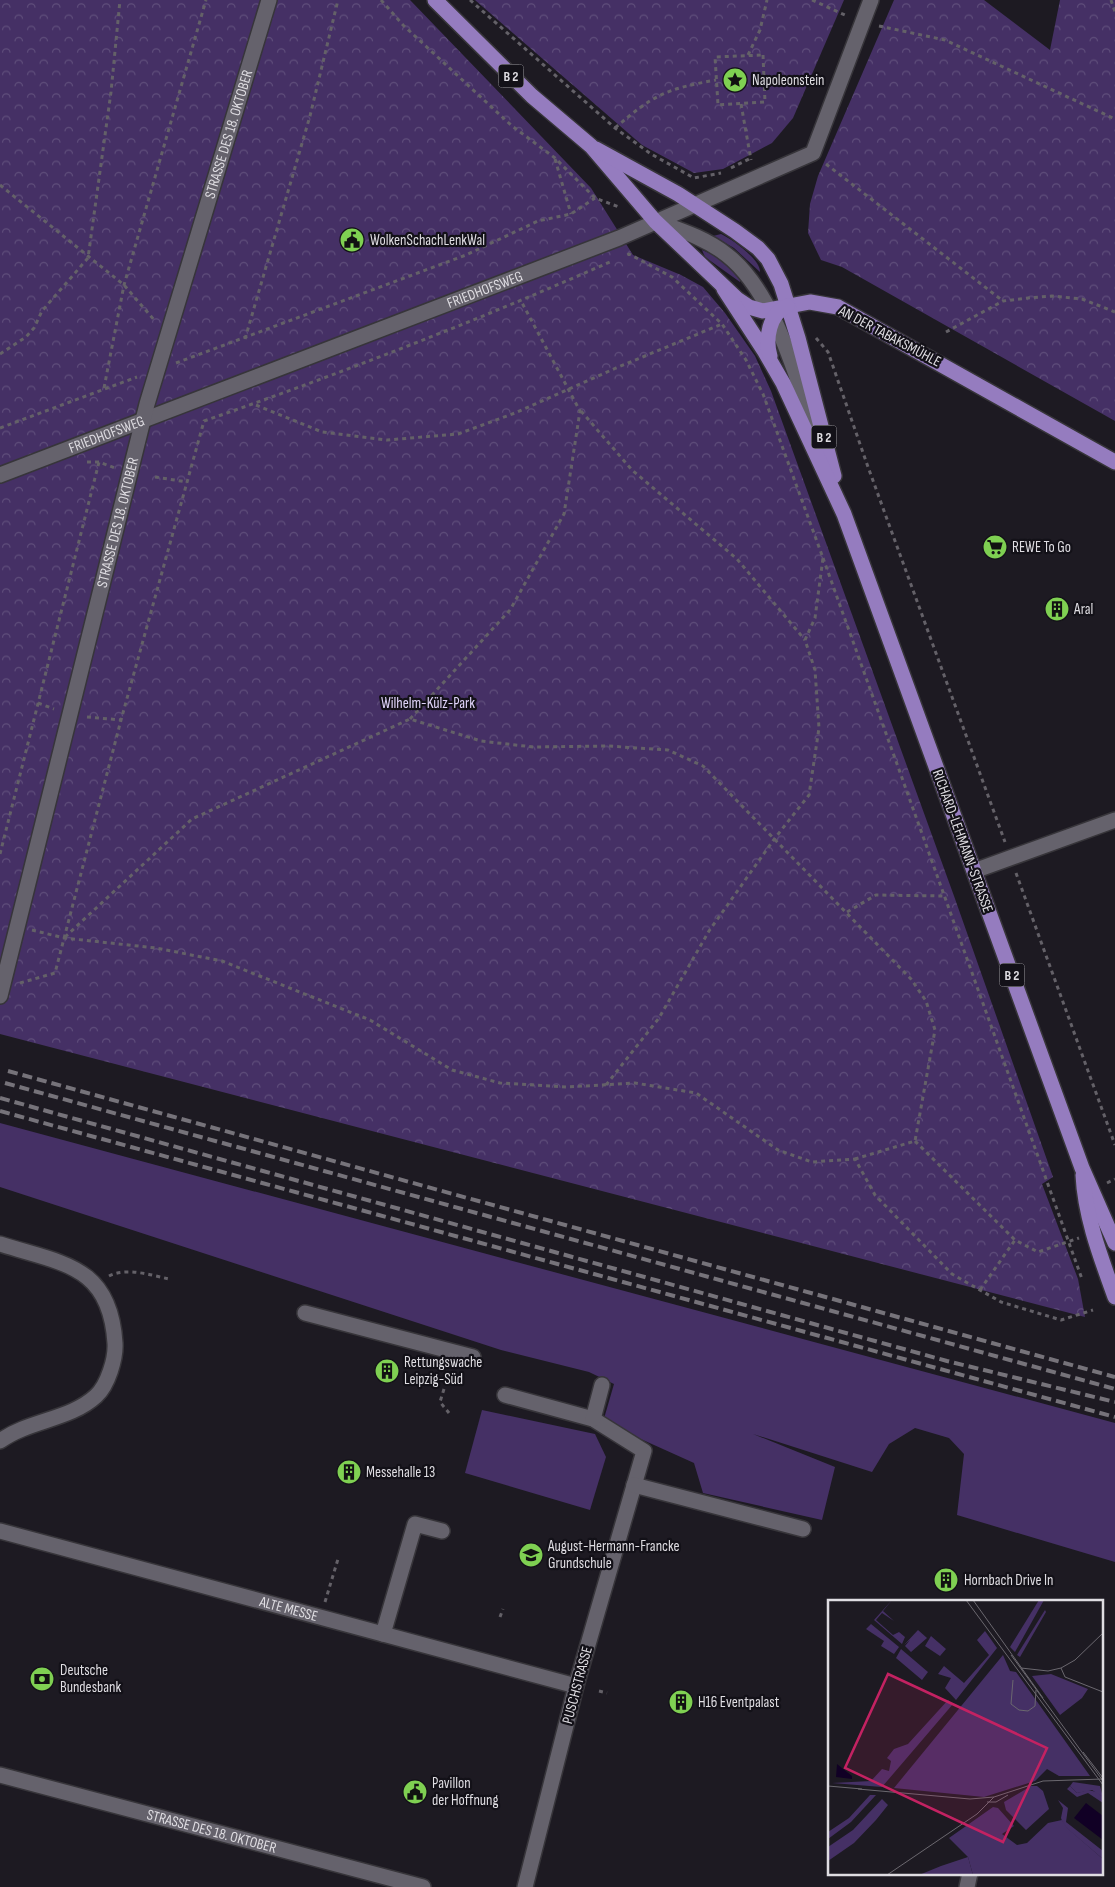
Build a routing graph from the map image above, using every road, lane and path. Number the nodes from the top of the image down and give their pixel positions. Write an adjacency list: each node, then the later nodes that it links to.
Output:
1 (120, 0): 30 (path)
2 (206, 0): 31 (path)
3 (269, 0): 41 (street, STRASSE DES 18. OKTOBER)
4 (338, 0): 42 (path)
5 (381, 0): 21 (path)
6 (435, 0): 19 (main road, AN DER TABAKSMÜHLE / B 2)
7 (470, 0): 18 (path)
8 (768, 0): 14 (path)
9 (812, 0): 13 (path)
10 (871, 0): 13 (street)
11 (1111, 0): 12 (path)
12 (1115, 12)
13 (862, 22): 17 (path); 20 (street)
14 (748, 56): 15 (path); 16 (path)
15 (716, 80): 16 (path); 18 (path)
16 (741, 104): 22 (path)
17 (1115, 119)
18 (615, 128): 22 (path)
19 (591, 146): 26 (main road, AN DER TABAKSMÜHLE / B 2); 29 (main road, AN DER TABAKSMÜHLE / B 2)
20 (812, 153): 23 (street, FRIEDHOFSWEG); 34 (path)
21 (555, 158): 25 (path); 28 (path)
22 (750, 158): 23 (path)
23 (755, 180): 26 (street, FRIEDHOFSWEG)
24 (0, 185): 30 (path)
25 (595, 198): 27 (path); 28 (path)
26 (694, 204): 29 (street, FRIEDHOFSWEG); 35 (main road, RICHARD-LEHMANN-STRASSE / B 2)
27 (621, 208)
28 (571, 214): 42 (path)
29 (655, 221): 32 (main road, AN DER TABAKSMÜHLE / B 2); 37 (street); 49 (street, FRIEDHOFSWEG)
30 (88, 258): 31 (path); 43 (path)
31 (124, 286): 41 (path); 50 (path)
32 (724, 289): 37 (main road, AN DER TABAKSMÜHLE); 45 (main road, RICHARD-LEHMANN-STRASSE / B 2)
33 (521, 301): 38 (path); 46 (path); 47 (path)
34 (1003, 301): 36 (path); 40 (path)
35 (788, 306): 37 (main road, AN DER TABAKSMÜHLE); 51 (main road, AN DER TABAKSMÜHLE); 56 (main road, RICHARD-LEHMANN-STRASSE / B 2)
36 (1115, 312)
37 (772, 314): 45 (main road, RICHARD-LEHMANN-STRASSE); 56 (street)
38 (722, 324): 46 (path); 57 (path)
39 (811, 332): 63 (path)
40 (946, 332)
41 (168, 335): 49 (street, STRASSE DES 18. OKTOBER)
42 (245, 338): 44 (path)
43 (0, 354)
44 (191, 358)
45 (772, 364): 56 (main road, RICHARD-LEHMANN-STRASSE / B 2)
46 (569, 389): 47 (path); 48 (path)
47 (256, 404): 55 (path)
48 (580, 411): 58 (path); 59 (path)
49 (142, 420): 53 (street, FRIEDHOFSWEG); 67 (street, STRASSE DES 18. OKTOBER)
50 (0, 428)
51 (1115, 462)
52 (116, 468): 62 (path)
53 (0, 475)
54 (155, 477): 55 (path)
55 (187, 482): 68 (path)
56 (844, 514): 64 (main road, RICHARD-LEHMANN-STRASSE / B 2)
57 (823, 558): 58 (path); 65 (path)
58 (805, 640): 61 (path)
59 (410, 719): 61 (path); 68 (path)
60 (1115, 820): 63 (street)
61 (775, 838): 66 (path); 70 (path)
62 (0, 854)
63 (1011, 858): 64 (street); 72 (path)
64 (974, 871): 74 (main road, RICHARD-LEHMANN-STRASSE / B 2)
65 (943, 896): 66 (path); 77 (path)
66 (847, 912): 71 (path)
67 (18, 927): 68 (path); 69 (street, STRASSE DES 18. OKTOBER)
68 (64, 938): 69 (path); 70 (path)
69 (1, 992)
70 (606, 1085): 73 (path)
71 (915, 1141): 73 (path); 76 (path)
72 (1115, 1145)
73 (855, 1159): 83 (path)
74 (1082, 1168): 75 (main road, RICHARD-LEHMANN-STRASSE / B 2); 78 (main road, RICHARD-LEHMANN-STRASSE / B 2)
75 (1094, 1234): 77 (path); 84 (main road, RICHARD-LEHMANN-STRASSE / B 2)
76 (1015, 1240): 77 (path); 83 (path)
77 (1069, 1240): 81 (path)
78 (1115, 1243)
79 (0, 1244): 82 (street)
80 (169, 1279): 82 (path)
81 (1082, 1279)
82 (95, 1284): 93 (street)
83 (980, 1290): 85 (path)
84 (1115, 1298)
85 (1093, 1310)
86 (305, 1313): 87 (street)
87 (473, 1357)
88 (602, 1385): 92 (street)
89 (444, 1389): 91 (path)
90 (505, 1395): 92 (street)
91 (449, 1413)
92 (592, 1419): 94 (street, PUSCHSTRASSE)
93 (0, 1441)
94 (634, 1485): 95 (street); 103 (street, PUSCHSTRASSE)
95 (803, 1529)
96 (0, 1531): 100 (street, ALTE MESSE)
97 (442, 1531): 102 (street)
98 (338, 1560): 100 (path)
99 (503, 1610): 101 (path)
100 (320, 1617): 102 (street, ALTE MESSE)
101 (500, 1617)
102 (383, 1634): 103 (street, ALTE MESSE)
103 (576, 1686): 109 (street, PUSCHSTRASSE)
104 (599, 1691): 105 (path)
105 (607, 1693)
106 (0, 1775): 108 (street, STRASSE DES 18. OKTOBER)
107 (970, 1874): 110 (street)
108 (423, 1887)
109 (525, 1887)
110 (967, 1887)

